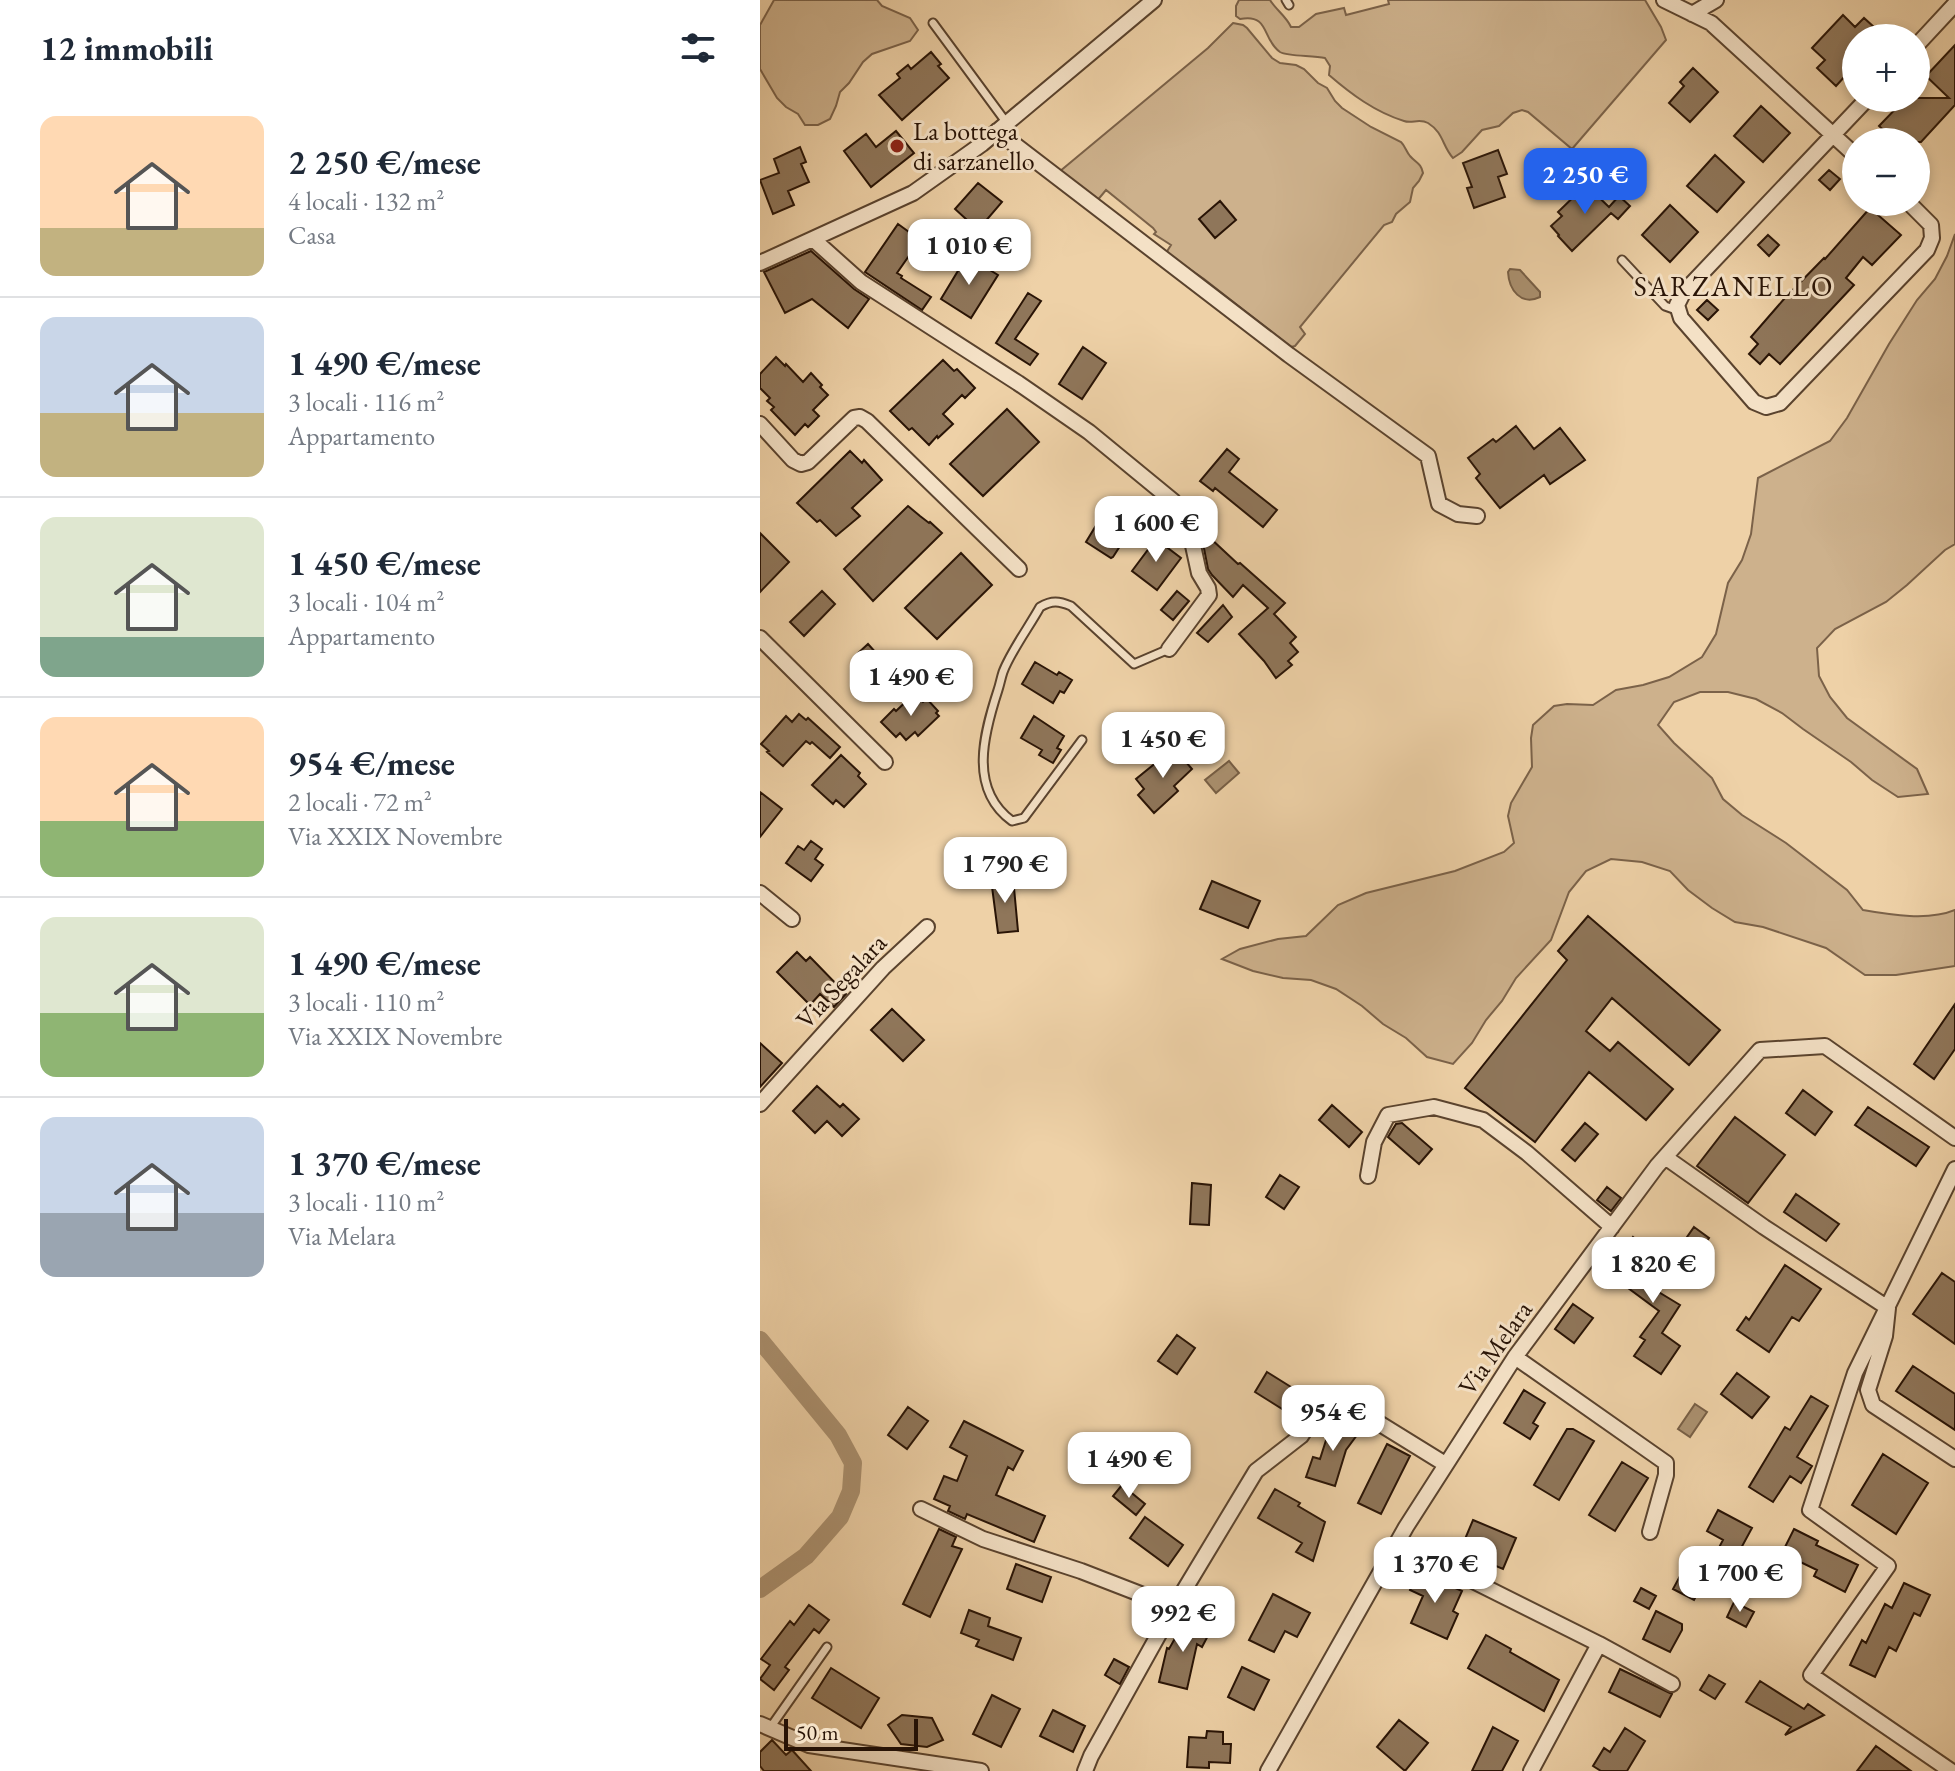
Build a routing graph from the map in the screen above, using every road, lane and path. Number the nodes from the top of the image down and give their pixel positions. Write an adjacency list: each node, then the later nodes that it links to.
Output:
1 (1664, 0): 5 (street)
2 (1716, 0): 5 (street)
3 (1149, 2): 9 (street)
4 (1955, 4): 7 (street)
5 (1692, 14): 10 (street)
6 (933, 23): 9 (lane)
7 (1930, 31)
8 (1855, 112): 10 (street)
9 (1002, 126): 13 (street); 18 (street)
10 (1834, 136): 11 (street); 16 (street)
11 (1842, 143)
12 (1922, 216): 16 (street)
13 (813, 239): 15 (street); 21 (street)
14 (1622, 260): 16 (lane)
15 (760, 263)
16 (1679, 311)
17 (760, 424): 19 (street)
18 (1477, 516)
19 (1019, 569)
20 (760, 638): 23 (street)
21 (1169, 649): 22 (lane)
22 (1082, 740)
23 (885, 762)
24 (760, 893): 25 (street)
25 (792, 919)
26 (927, 927): 27 (street, Via Segalara)
27 (760, 1104)
28 (1955, 1138): 29 (street, Via Melara)
29 (1665, 1157): 32 (street, Via Melara); 33 (street)
30 (1955, 1169): 33 (street)
31 (1368, 1176): 32 (street)
32 (1612, 1227): 34 (street, Via Melara)
33 (1888, 1308): 35 (street); 49 (street)
34 (1515, 1357): 36 (street, Via Melara); 38 (street)
35 (1955, 1459)
36 (1445, 1464): 39 (street, Via Melara); 40 (street)
37 (921, 1509): 40 (street)
38 (1650, 1532)
39 (1397, 1543): 41 (street); 47 (street, Via Melara)
40 (1174, 1607): 46 (street)
41 (1599, 1644): 43 (street); 48 (street)
42 (827, 1647): 44 (lane)
43 (1672, 1684)
44 (765, 1726): 45 (street)
45 (981, 1771)
46 (1085, 1771)
47 (1268, 1771)
48 (1531, 1771)
49 (1951, 1771)

